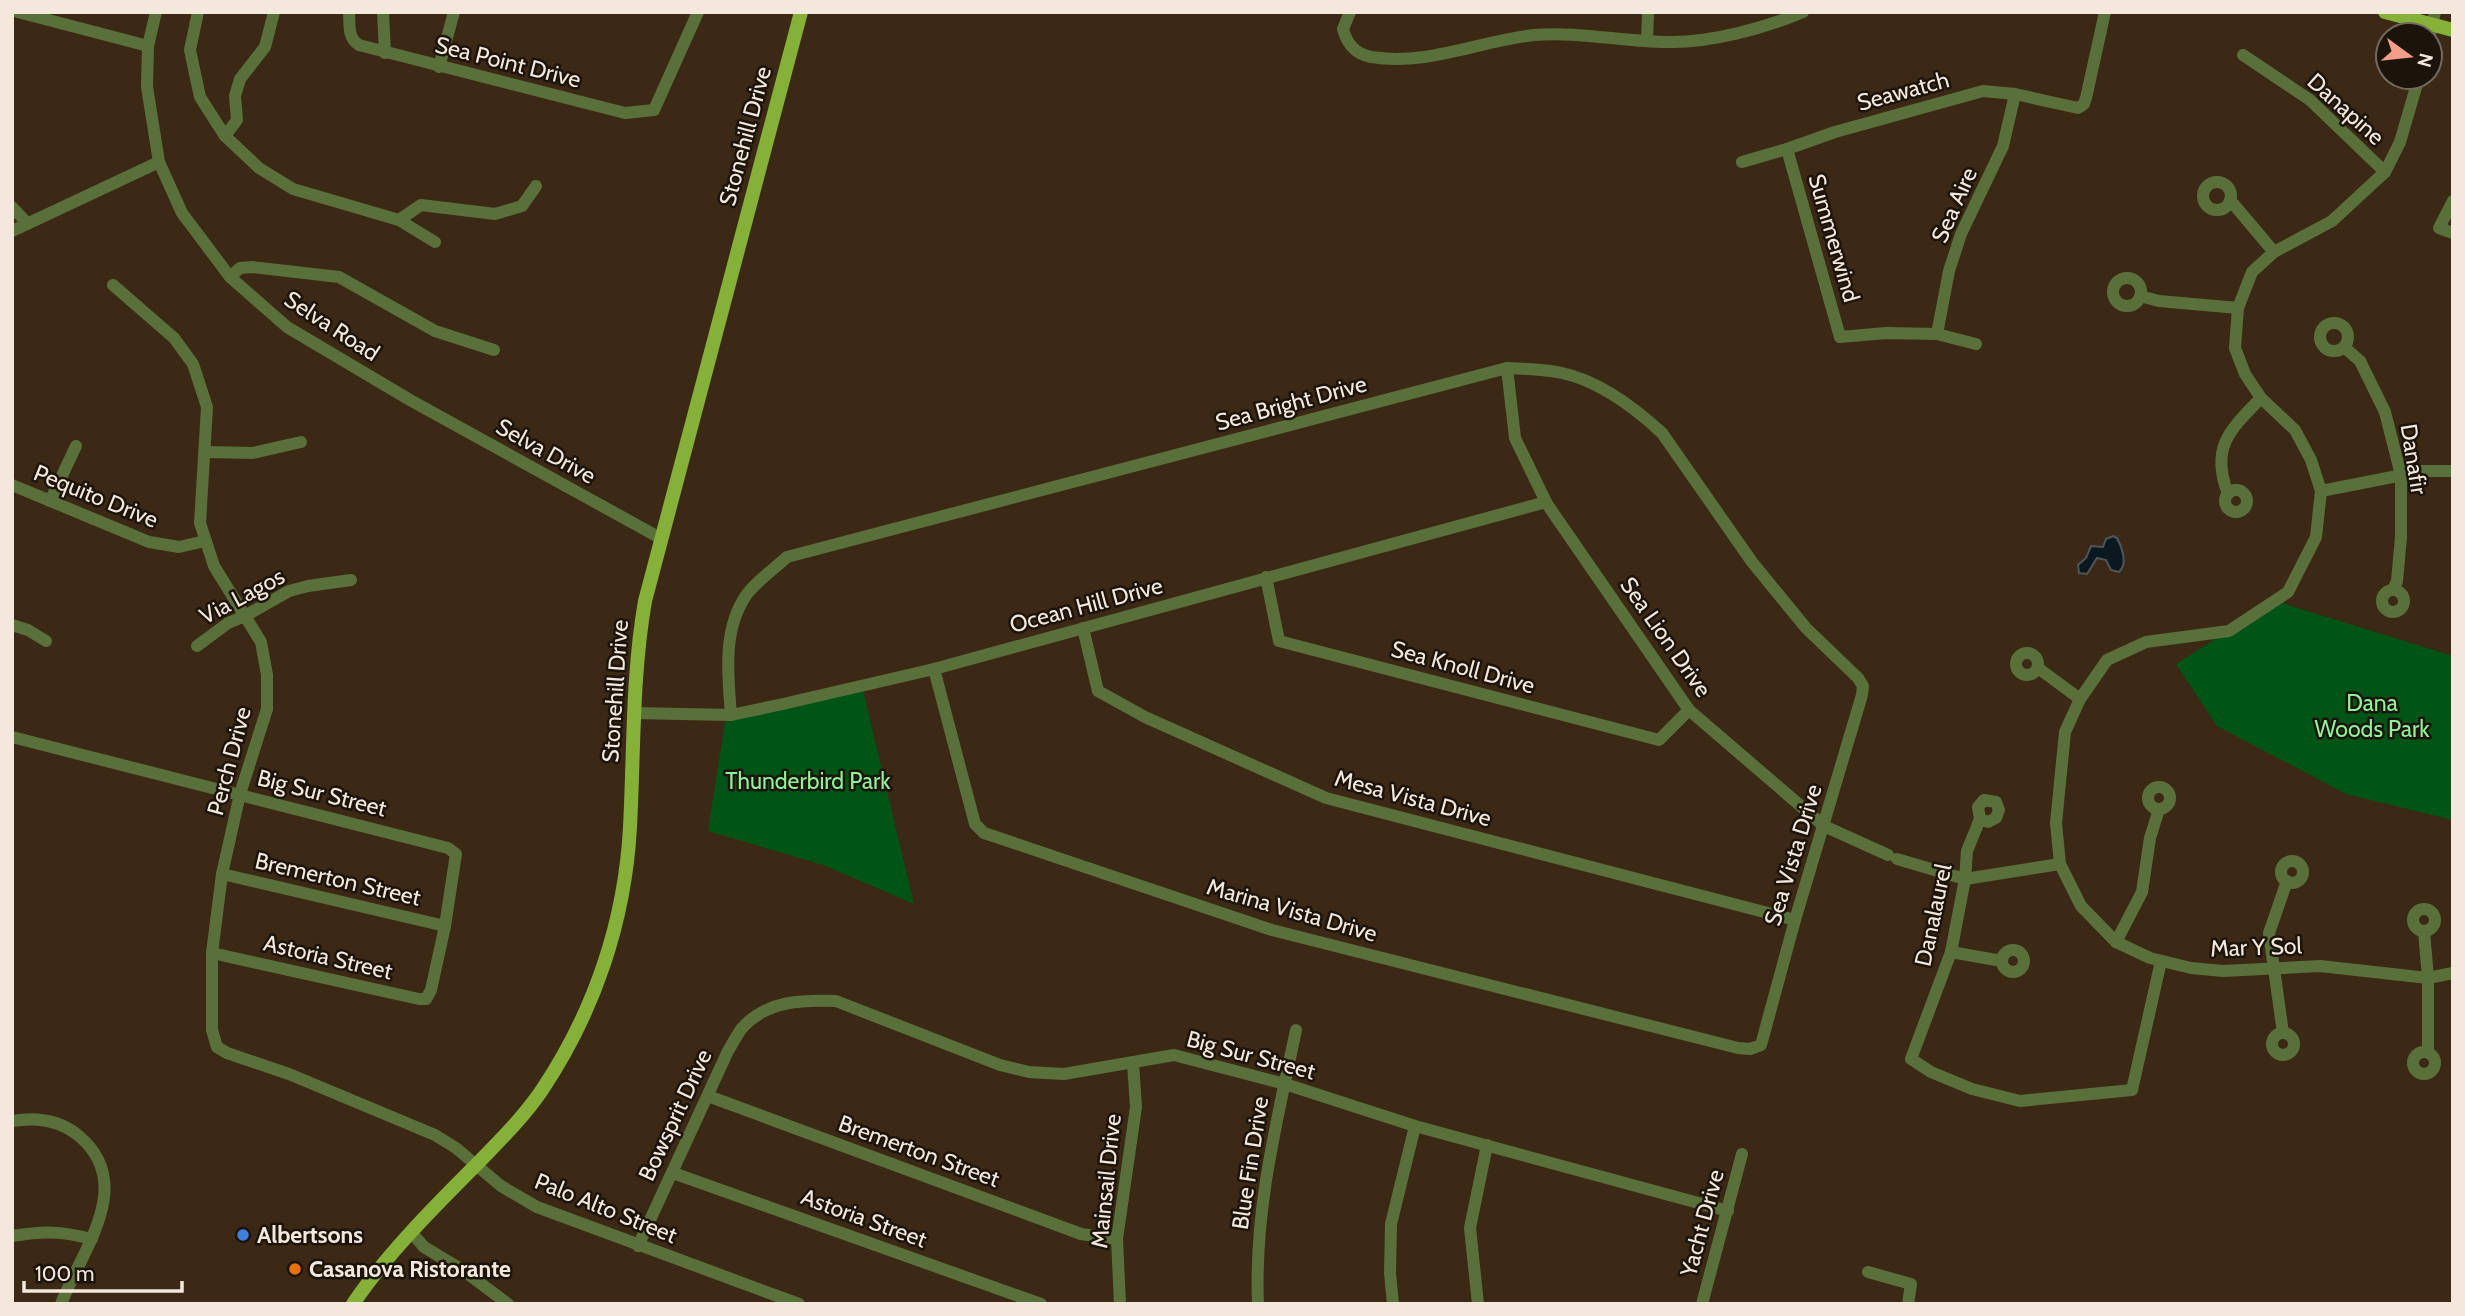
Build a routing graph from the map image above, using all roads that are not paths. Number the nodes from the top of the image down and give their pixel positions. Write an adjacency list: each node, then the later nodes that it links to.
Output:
1 (18, 12): 17 (street)
2 (156, 12): 17 (street, Selva Road)
3 (198, 12): 23 (street)
4 (274, 12): 23 (street)
5 (349, 12): 18 (street, Sea Point Drive)
6 (383, 12): 18 (street)
7 (454, 12): 20 (street)
8 (698, 12): 20 (street, Sea Point Drive)
9 (801, 12): 59 (main road, Stonehill Drive)
10 (1350, 12): 16 (street)
11 (1648, 12): 16 (street)
12 (1803, 12): 16 (street)
13 (2105, 12): 22 (street, Seawatch)
14 (2385, 12): 15 (main road)
15 (2420, 21)
16 (1647, 41)
17 (148, 46): 25 (street, Selva Road)
18 (385, 53): 20 (street, Sea Point Drive)
19 (2243, 55): 27 (street, Danapine)
20 (439, 66)
21 (2415, 91): 27 (street)
22 (2015, 94): 24 (street, Seawatch); 42 (street, Sea Aire)
23 (225, 136): 32 (street)
24 (1787, 149): 26 (street, Seawatch); 42 (street, Summerwind)
25 (159, 162): 33 (street); 38 (street, Selva Road)
26 (1742, 162)
27 (2385, 172): 37 (street)
28 (537, 186): 32 (street)
29 (2230, 200): 37 (street)
30 (2453, 201): 35 (street)
31 (12, 207): 33 (street)
32 (399, 220): 36 (street)
33 (27, 223): 34 (street)
34 (12, 230)
35 (2453, 233)
36 (435, 242)
37 (2274, 252): 41 (street)
38 (230, 277): 45 (street); 48 (street, Selva Road)
39 (113, 285): 51 (street, Perch Drive)
40 (2140, 296): 41 (street)
41 (2238, 308): 47 (street)
42 (1937, 334): 43 (street)
43 (1976, 344)
44 (2344, 347): 53 (street, Danafir)
45 (494, 350)
46 (1507, 368): 58 (street, Sea Lion Drive); 71 (street, Sea Bright Drive); 75 (street, Sea Bright Drive)
47 (2261, 398): 55 (street); 56 (street)
48 (410, 400): 59 (street, Selva Drive)
49 (300, 442): 51 (street)
50 (76, 446): 57 (street)
51 (206, 452): 60 (street, Perch Drive)
52 (2453, 471): 53 (street)
53 (2401, 475): 55 (street); 63 (street, Danafir)
54 (12, 485): 57 (street, Pequito Drive)
55 (2321, 491): 72 (street)
56 (2228, 494)
57 (50, 501): 60 (street, Pequito Drive)
58 (1546, 502): 61 (street, Ocean Hill Drive); 73 (street, Sea Lion Drive)
59 (662, 539): 74 (main road, Stonehill Drive)
60 (205, 541): 64 (street, Perch Drive)
61 (1266, 577): 66 (street, Ocean Hill Drive); 73 (street, Sea Knoll Drive)
62 (351, 580): 64 (street, Via Lagos)
63 (2393, 590)
64 (246, 616): 68 (street, Via Lagos); 77 (street, Perch Drive)
65 (12, 625): 67 (street)
66 (1083, 628): 70 (street, Ocean Hill Drive); 85 (street, Mesa Vista Drive)
67 (46, 641)
68 (197, 646)
69 (2038, 668): 72 (street)
70 (934, 669): 75 (street, Ocean Hill Drive); 99 (street, Marina Vista Drive)
71 (1858, 678): 80 (street, Sea Vista Drive)
72 (2080, 699): 81 (street)
73 (1689, 710): 80 (street, Sea Lion Drive)
74 (633, 713): 75 (street, Ocean Hill Drive); 109 (main road, Stonehill Drive)
75 (731, 715)
76 (12, 737): 77 (street, Big Sur Street)
77 (240, 794): 82 (street, Perch Drive); 86 (street, Big Sur Street)
78 (2159, 809): 88 (street)
79 (1980, 819): 83 (street, Danalaurel)
80 (1824, 826): 83 (street, Sea Lion Drive); 85 (street, Sea Vista Drive)
81 (2060, 864): 83 (street, Sea Lion Drive); 88 (street, Mar Y Sol)
82 (222, 874): 86 (street, Bremerton Street); 90 (street, Perch Drive)
83 (1965, 879): 89 (street, Danalaurel)
84 (2287, 881): 93 (street)
85 (1795, 920): 99 (street, Sea Vista Drive)
86 (445, 926): 90 (street, Astoria Street)
87 (2424, 931): 95 (street)
88 (2116, 942): 92 (street, Mar Y Sol)
89 (1951, 952): 91 (street); 92 (street, Danalaurel)
90 (212, 953): 100 (street, Perch Drive)
91 (2002, 961)
92 (2161, 961): 93 (street, Mar Y Sol)
93 (2276, 969): 95 (street, Mar Y Sol); 98 (street)
94 (2453, 973): 95 (street, Mar Y Sol)
95 (2428, 978): 101 (street)
96 (764, 1012): 102 (street, Big Sur Street); 104 (street, Bowsprit Drive)
97 (1296, 1030): 103 (street, Blue Fin Drive)
98 (2283, 1033)
99 (1761, 1045)
100 (217, 1047): 109 (street, Palo Alto Street)
101 (2428, 1052)
102 (1133, 1063): 103 (street, Big Sur Street); 115 (street, Mainsail Drive)
103 (1285, 1084): 106 (street, Big Sur Street); 126 (street, Blue Fin Drive)
104 (708, 1096): 110 (street, Bowsprit Drive); 115 (street, Bremerton Street)
105 (12, 1121): 114 (street)
106 (1415, 1126): 107 (street, Big Sur Street); 127 (street)
107 (1487, 1145): 111 (street, Big Sur Street); 128 (street)
108 (1742, 1154): 111 (street, Yacht Drive)
109 (476, 1165): 112 (main road, Stonehill Drive); 116 (street, Palo Alto Street)
110 (673, 1173): 116 (street, Bowsprit Drive); 124 (street, Astoria Street)
111 (1728, 1211): 129 (street, Yacht Drive)
112 (412, 1233): 121 (main road, Stonehill Drive); 122 (street)
113 (12, 1236): 114 (street)
114 (92, 1238): 118 (street)
115 (1117, 1240): 125 (street, Mainsail Drive)
116 (638, 1245): 123 (street, Palo Alto Street)
117 (1868, 1272): 130 (street)
118 (68, 1285): 119 (street); 120 (street)
119 (50, 1304)
120 (61, 1304)
121 (353, 1304)
122 (508, 1304)
123 (799, 1304)
124 (1041, 1304)
125 (1120, 1304)
126 (1258, 1304)
127 (1392, 1304)
128 (1478, 1304)
129 (1702, 1304)
130 (1908, 1304)

